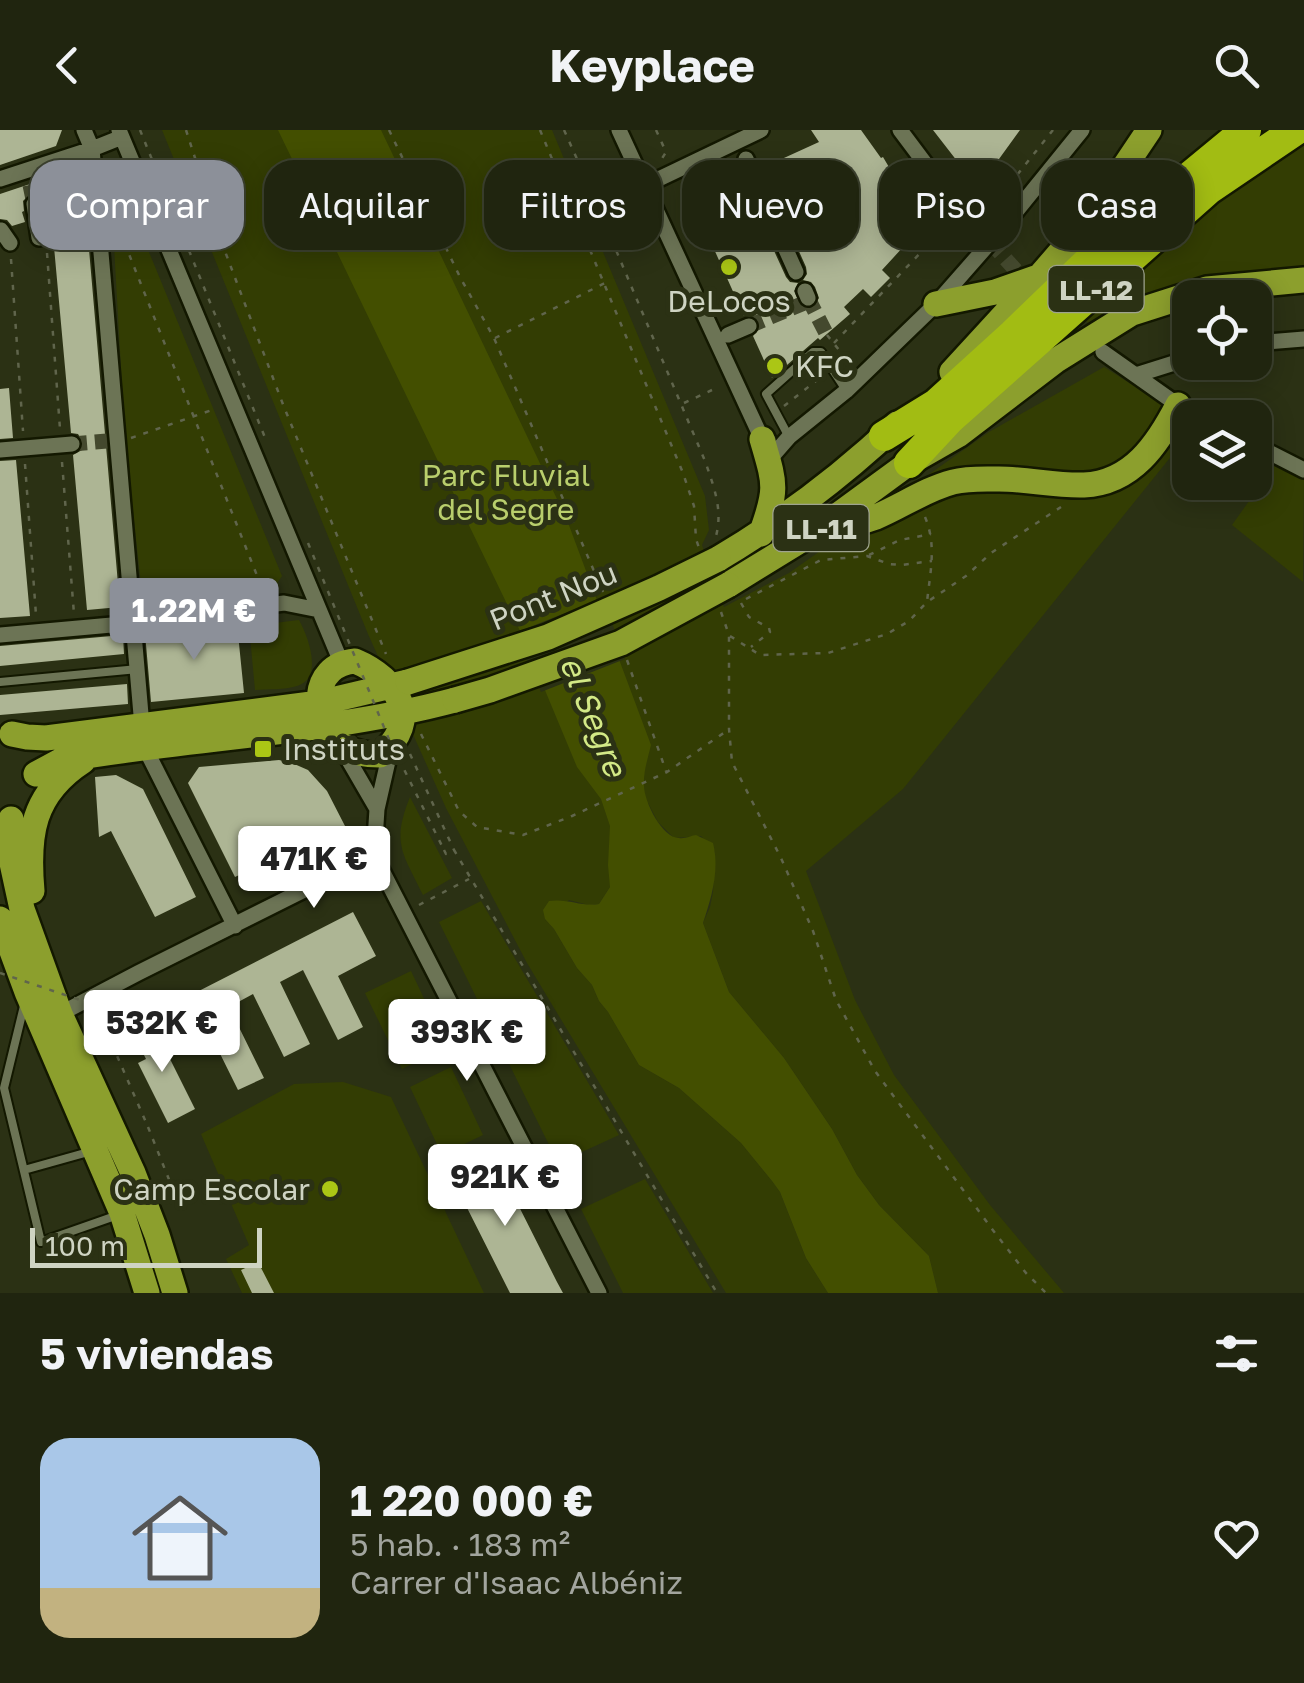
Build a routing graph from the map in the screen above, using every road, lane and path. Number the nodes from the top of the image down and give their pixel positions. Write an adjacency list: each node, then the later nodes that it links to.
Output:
1 (84, 130): 18 (street)
2 (140, 130): 65 (path)
3 (186, 130): 95 (path)
4 (389, 130): 41 (path)
5 (540, 130): 36 (path)
6 (572, 130): 16 (path)
7 (619, 130): 20 (street)
8 (656, 130): 21 (path)
9 (761, 130): 24 (street)
10 (900, 130): 22 (street)
11 (1053, 130): 23 (path)
12 (1082, 130): 37 (street)
13 (1149, 130): 34 (main road, LL-11)
14 (1246, 130): 58 (highway, LL-12)
15 (1296, 130): 67 (highway, LL-12)
16 (565, 132): 19 (path)
17 (120, 133): 18 (street); 78 (street)
18 (92, 149): 25 (street); 60 (street)
19 (577, 160)
20 (632, 160)
21 (661, 160)
22 (922, 160)
23 (1021, 169)
24 (662, 177)
25 (0, 179)
26 (662, 225): 64 (street)
27 (6, 236): 62 (path)
28 (46, 250): 61 (path)
29 (128, 250): 56 (path)
30 (616, 250): 53 (path)
31 (786, 250): 33 (street)
32 (923, 250): 44 (path)
33 (796, 272)
34 (1040, 276): 37 (main road); 58 (main road, LL-11)
35 (1304, 280): 67 (main road, LL-11)
36 (605, 284): 41 (path); 75 (path)
37 (936, 304): 51 (street)
38 (748, 326): 39 (street)
39 (728, 335)
40 (827, 335): 44 (path)
41 (494, 338): 81 (path)
42 (1304, 339): 43 (street)
43 (1272, 342)
44 (834, 343): 48 (path)
45 (1103, 352): 49 (street)
46 (1172, 364): 49 (street)
47 (832, 368): 51 (lane); 54 (path); 54 (lane)
48 (854, 369)
49 (1136, 376): 52 (street)
50 (712, 390): 53 (path)
51 (846, 390): 59 (street)
52 (1172, 400)
53 (682, 404): 75 (path)
54 (772, 407): 59 (lane)
55 (215, 409): 56 (path)
56 (194, 417): 60 (path); 79 (path)
57 (1172, 427): 69 (main road)
58 (884, 436): 72 (main road, LL-11)
59 (788, 437): 64 (street)
60 (119, 440): 85 (street)
61 (67, 445): 62 (street); 86 (path)
62 (24, 448): 63 (street); 87 (path)
63 (0, 450)
64 (765, 450): 72 (main road)
65 (272, 454)
66 (1272, 454): 68 (street)
67 (909, 463): 71 (main road, LL-11)
68 (1304, 470)
69 (1087, 485): 70 (main road); 82 (path)
70 (914, 498): 71 (main road); 73 (path)
71 (819, 530): 80 (main road, LL-11)
72 (761, 534): 75 (main road, LL-11)
73 (931, 534): 76 (path); 77 (path)
74 (308, 543): 107 (path, bridge)
75 (709, 553): 95 (main road, Pont Nou, bridge)
76 (867, 556): 77 (path); 80 (path)
77 (932, 561): 82 (path)
78 (304, 576): 83 (street); 84 (street)
79 (265, 594)
80 (729, 598): 89 (path); 90 (path); 96 (main road, bridge)
81 (606, 601)
82 (926, 602): 90 (path)
83 (284, 603): 84 (street); 85 (street)
84 (319, 610): 92 (street)
85 (134, 623): 86 (street); 93 (street)
86 (75, 628): 87 (street)
87 (38, 632): 88 (street)
88 (0, 635)
89 (729, 635): 90 (path); 98 (path)
90 (749, 648)
91 (624, 652): 103 (path)
92 (341, 662): 95 (main road); 97 (main road)
93 (138, 670): 94 (lane); 100 (street)
94 (0, 682)
95 (400, 685): 96 (main road); 97 (main road, Pont Nou)
96 (408, 712): 97 (main road); 101 (main road); 103 (path)
97 (328, 724): 100 (main road); 101 (main road); 105 (street)
98 (729, 730): 103 (path); 125 (path)
99 (6, 731): 100 (main road); 104 (main road)
100 (144, 737): 102 (main road); 112 (street)
101 (399, 744): 105 (street); 107 (path)
102 (96, 754): 104 (main road); 113 (main road)
103 (667, 772)
104 (36, 774): 106 (main road)
105 (377, 809): 108 (street)
106 (6, 821): 113 (main road)
107 (454, 850): 109 (path)
108 (374, 855): 112 (street); 123 (street)
109 (471, 878): 110 (path); 124 (path)
110 (415, 907)
111 (0, 919): 115 (main road)
112 (235, 926): 116 (street)
113 (36, 946): 116 (main road)
114 (0, 973): 119 (path, bridge)
115 (27, 992): 117 (main road); 118 (lane)
116 (60, 1014): 122 (main road)
117 (94, 1150): 118 (lane); 120 (main road)
118 (24, 1170): 120 (lane)
119 (170, 1182)
120 (122, 1214): 121 (main road)
121 (147, 1293)
122 (175, 1293)
123 (599, 1293)
124 (717, 1293)
125 (1046, 1293)

